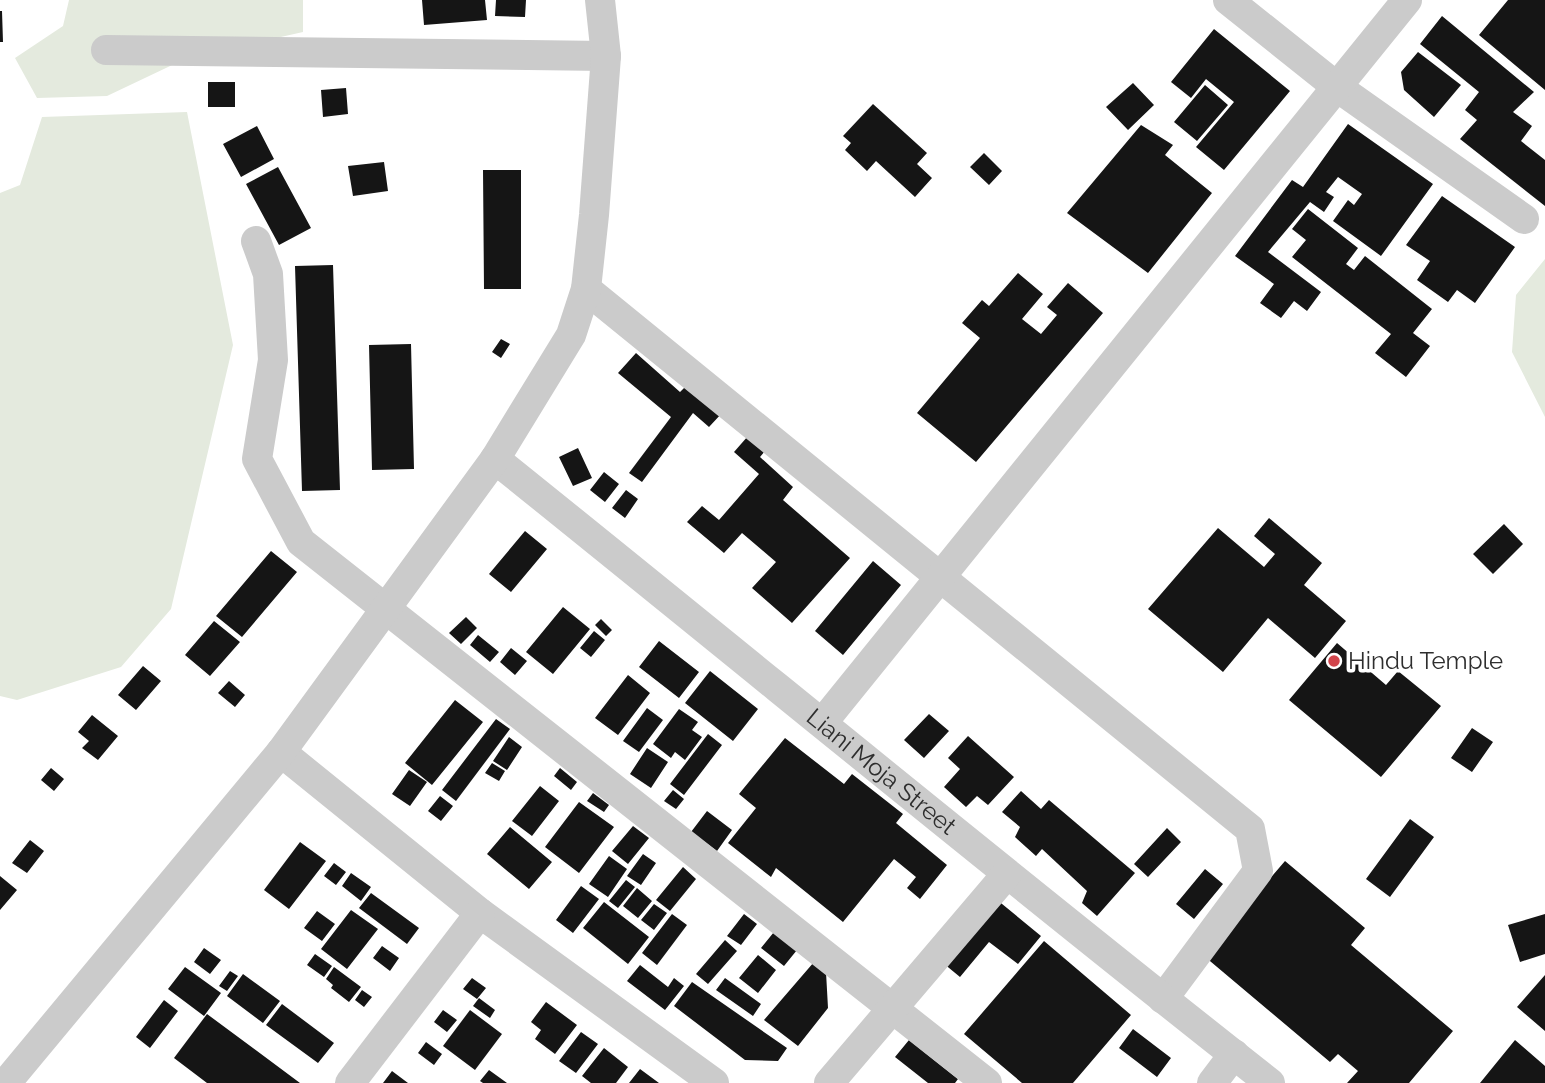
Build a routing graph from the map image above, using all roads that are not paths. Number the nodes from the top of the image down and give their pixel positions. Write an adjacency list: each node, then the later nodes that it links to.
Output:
1 (600, 0): 5 (street)
2 (1228, 0): 6 (street)
3 (1407, 0): 6 (street)
4 (106, 50): 5 (street)
5 (606, 56): 9 (street)
6 (1337, 87): 7 (street); 11 (street)
7 (1524, 219)
8 (257, 241): 12 (street)
9 (586, 289): 10 (street); 11 (street)
10 (495, 459): 12 (street); 13 (street, Liani Moja Street)
11 (941, 577): 13 (street); 17 (street)
12 (387, 607): 14 (street); 18 (street)
13 (823, 722): 15 (street, Liani Moja Street)
14 (281, 752): 16 (street); 20 (street)
15 (1006, 875): 17 (street, Liani Moja Street); 18 (street)
16 (480, 913): 21 (street); 22 (street)
17 (1163, 999): 19 (street, Liani Moja Street)
18 (891, 1008): 23 (street); 24 (street)
19 (1234, 1054): 25 (street); 26 (street, Liani Moja Street)
20 (6, 1083)
21 (350, 1083)
22 (714, 1083)
23 (829, 1083)
24 (987, 1083)
25 (1212, 1083)
26 (1270, 1083)

